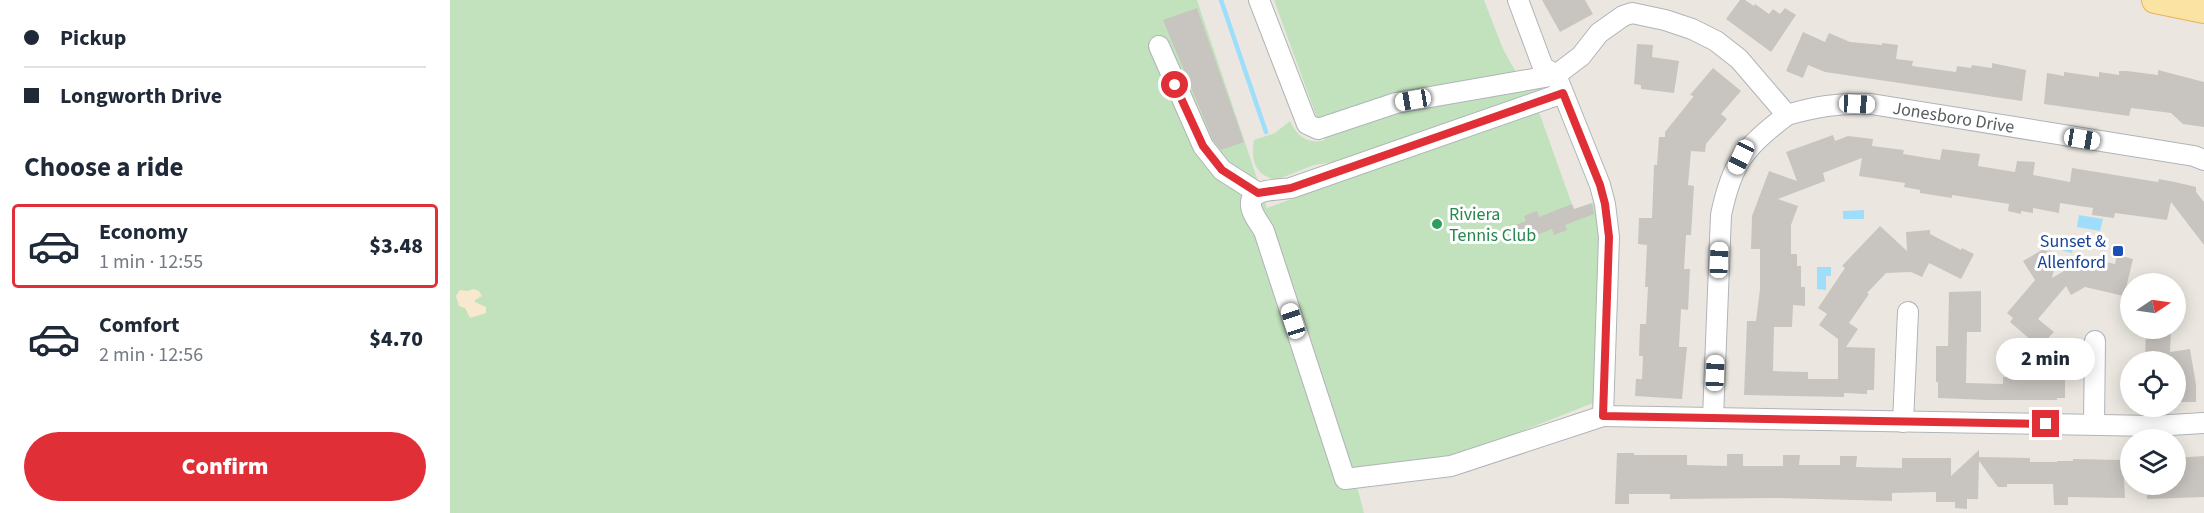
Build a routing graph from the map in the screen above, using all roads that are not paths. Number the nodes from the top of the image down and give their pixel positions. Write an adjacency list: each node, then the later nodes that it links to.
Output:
1 (1259, 0): 6 (street)
2 (1518, 0): 6 (street)
3 (2155, 0): 4 (main road)
4 (2204, 10)
5 (1159, 46): 9 (street)
6 (1559, 84): 7 (street); 9 (street); 12 (street)
7 (1787, 115): 8 (street, Jonesboro Drive); 13 (street)
8 (2204, 160)
9 (1258, 193): 12 (street)
10 (1908, 312): 14 (street)
11 (2095, 341): 16 (street)
12 (1603, 416): 13 (street)
13 (1713, 418): 14 (street)
14 (1903, 422): 16 (street)
15 (2204, 423): 16 (street)
16 (2094, 424)

